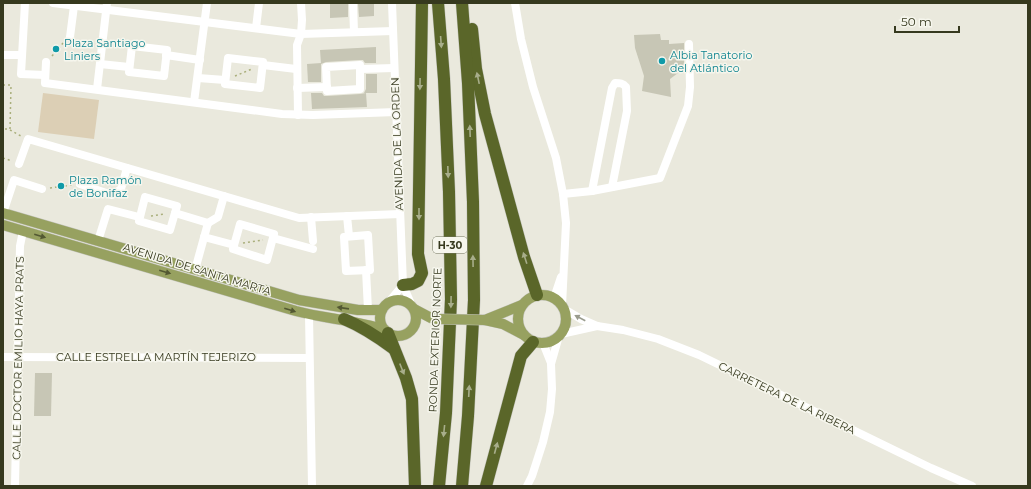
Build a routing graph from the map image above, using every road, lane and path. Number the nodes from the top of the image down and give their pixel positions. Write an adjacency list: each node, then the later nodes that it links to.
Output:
1 (25, 3): 23 (street)
2 (53, 3): 13 (street)
3 (207, 3): 15 (street)
4 (259, 3): 16 (street)
5 (301, 3): 19 (street)
6 (353, 3): 18 (street)
7 (392, 3): 17 (street, AVENIDA DE LA ORDEN)
8 (422, 3): 75 (highway, one-way to 75)
9 (438, 3): 100 (highway, RONDA EXTERIOR NORTE / H-30, one-way to 100)
10 (462, 3): 101 (highway, H-30, one-way to 10)
11 (469, 3): 76 (highway, one-way to 11)
12 (515, 3): 56 (street)
13 (74, 6): 14 (street); 20 (street)
14 (107, 6): 15 (street); 27 (street)
15 (204, 22): 16 (street); 25 (street)
16 (256, 28): 19 (street)
17 (393, 31): 18 (street); 30 (street, AVENIDA DE LA ORDEN)
18 (354, 32): 19 (street)
19 (301, 34): 31 (street)
20 (70, 37): 26 (path)
21 (688, 44): 53 (street)
22 (3, 55): 23 (street)
23 (22, 55): 33 (street)
24 (166, 55): 25 (street); 29 (street); 29 (street)
25 (200, 60): 34 (street)
26 (46, 62): 33 (street)
27 (100, 64): 29 (street); 41 (street)
28 (263, 65): 31 (street); 35 (path); 35 (street); 35 (street)
29 (129, 66)
30 (394, 68): 32 (street); 43 (street, AVENIDA DE LA ORDEN)
31 (296, 69): 40 (street)
32 (360, 70): 39 (street); 39 (street)
33 (45, 75): 41 (street)
34 (198, 78): 35 (street); 42 (street)
35 (226, 80)
36 (15, 81): 38 (path)
37 (3, 85): 38 (path)
38 (10, 85): 46 (path)
39 (327, 87): 40 (street)
40 (297, 88): 44 (street)
41 (97, 89): 42 (street)
42 (194, 102): 44 (street)
43 (396, 112): 44 (street); 60 (street, AVENIDA DE LA ORDEN)
44 (298, 115)
45 (3, 130): 46 (path)
46 (10, 130): 47 (path)
47 (15, 133)
48 (3, 158): 49 (path)
49 (6, 160)
50 (19, 164): 51 (street)
51 (127, 168): 52 (street); 57 (street)
52 (80, 184): 54 (path)
53 (612, 187): 55 (street); 55 (street)
54 (42, 189): 58 (street)
55 (592, 191): 56 (street)
56 (563, 194): 74 (street)
57 (224, 196): 63 (street); 64 (street)
58 (3, 213): 70 (main road, AVENIDA DE SANTA MARTA)
59 (175, 213): 62 (path); 62 (street); 62 (street); 64 (street)
60 (400, 214): 61 (street); 75 (street, AVENIDA DE LA ORDEN)
61 (347, 216): 63 (street); 67 (street)
62 (140, 217): 70 (street)
63 (311, 217): 69 (street)
64 (208, 223): 68 (street)
65 (3, 225): 66 (main road, AVENIDA DE SANTA MARTA)
66 (23, 231): 83 (main road, AVENIDA DE SANTA MARTA, one-way to 83); 94 (street, CALLE DOCTOR EMILIO HAYA PRATS)
67 (349, 236): 73 (street); 73 (street)
68 (204, 237): 71 (street); 72 (street)
69 (273, 238): 71 (path); 71 (street); 71 (street)
70 (98, 241): 72 (main road, AVENIDA DE SANTA MARTA)
71 (234, 245)
72 (195, 270): 82 (main road, AVENIDA DE SANTA MARTA, one-way to 72)
73 (366, 270): 82 (street)
74 (564, 271): 77 (street); 80 (street)
75 (403, 285): 79 (street); 81 (street, AVENIDA DE LA ORDEN)
76 (537, 295): 77 (main road); 78 (main road)
77 (554, 298): 80 (main road)
78 (522, 305): 86 (main road); 91 (main road)
79 (384, 307): 81 (main road); 82 (main road, AVENIDA DE SANTA MARTA); 89 (main road)
80 (563, 307): 88 (street, one-way to 80); 90 (main road)
81 (413, 308): 84 (main road); 87 (main road)
82 (368, 310)
83 (309, 315): 85 (main road, AVENIDA DE SANTA MARTA); 95 (street)
84 (435, 318): 86 (main road, bridge); 87 (main road)
85 (344, 320): 89 (main road, AVENIDA DE SANTA MARTA); 92 (highway)
86 (485, 320): 91 (main road)
87 (415, 326): 89 (main road)
88 (597, 326): 90 (street); 104 (street, CARRETERA DE LA RIBERA)
89 (386, 331): 92 (highway)
90 (560, 335): 91 (main road); 96 (street)
91 (534, 340): 96 (street); 102 (highway, one-way to 91)
92 (394, 349): 99 (highway, one-way to 99)
93 (3, 357): 94 (street, CALLE ESTRELLA MARTÍN TEJERIZO)
94 (17, 357): 95 (street, CALLE ESTRELLA MARTÍN TEJERIZO); 97 (street, CALLE DOCTOR EMILIO HAYA PRATS)
95 (309, 358): 98 (street)
96 (552, 364): 103 (street)
97 (15, 486)
98 (312, 486)
99 (415, 486)
100 (438, 486)
101 (462, 486)
102 (486, 486)
103 (527, 486)
104 (972, 486)

